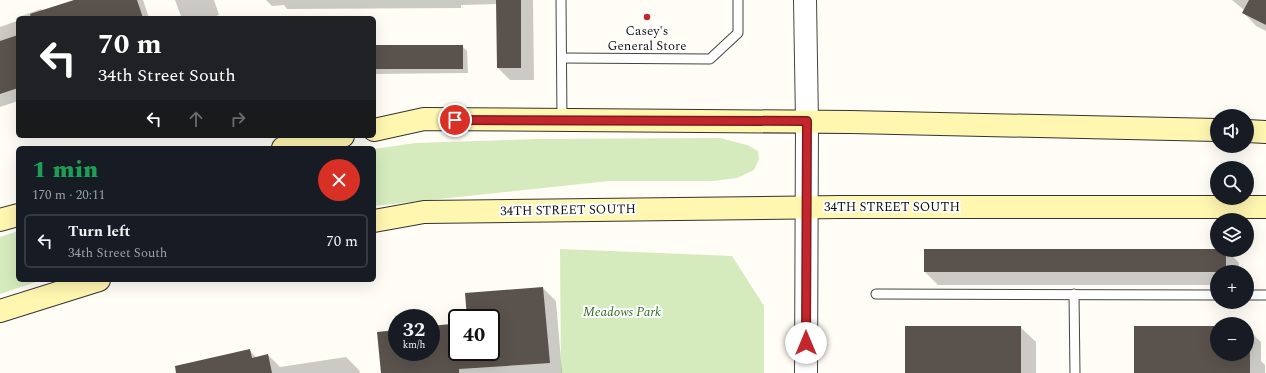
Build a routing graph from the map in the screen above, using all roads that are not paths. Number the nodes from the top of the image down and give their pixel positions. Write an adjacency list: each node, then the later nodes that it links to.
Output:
1 (561, 0): 4 (lane)
2 (738, 0): 4 (lane)
3 (805, 0): 6 (street)
4 (562, 58): 5 (lane)
5 (562, 120): 6 (main road); 7 (main road)
6 (807, 121): 8 (main road); 13 (street)
7 (376, 130)
8 (1210, 130)
9 (1254, 131): 10 (main road)
10 (1266, 132)
11 (333, 138): 12 (main road)
12 (293, 146)
13 (807, 207): 14 (main road, 34TH STREET SOUTH); 17 (main road, 34TH STREET SOUTH); 25 (street)
14 (1266, 207)
15 (16, 215): 16 (main road)
16 (0, 220)
17 (376, 221)
18 (93, 282): 24 (main road)
19 (876, 294): 20 (lane)
20 (1074, 294): 21 (lane); 26 (lane)
21 (1210, 295)
22 (1254, 295): 23 (lane)
23 (1266, 295)
24 (0, 311)
25 (806, 373)
26 (1075, 373)

